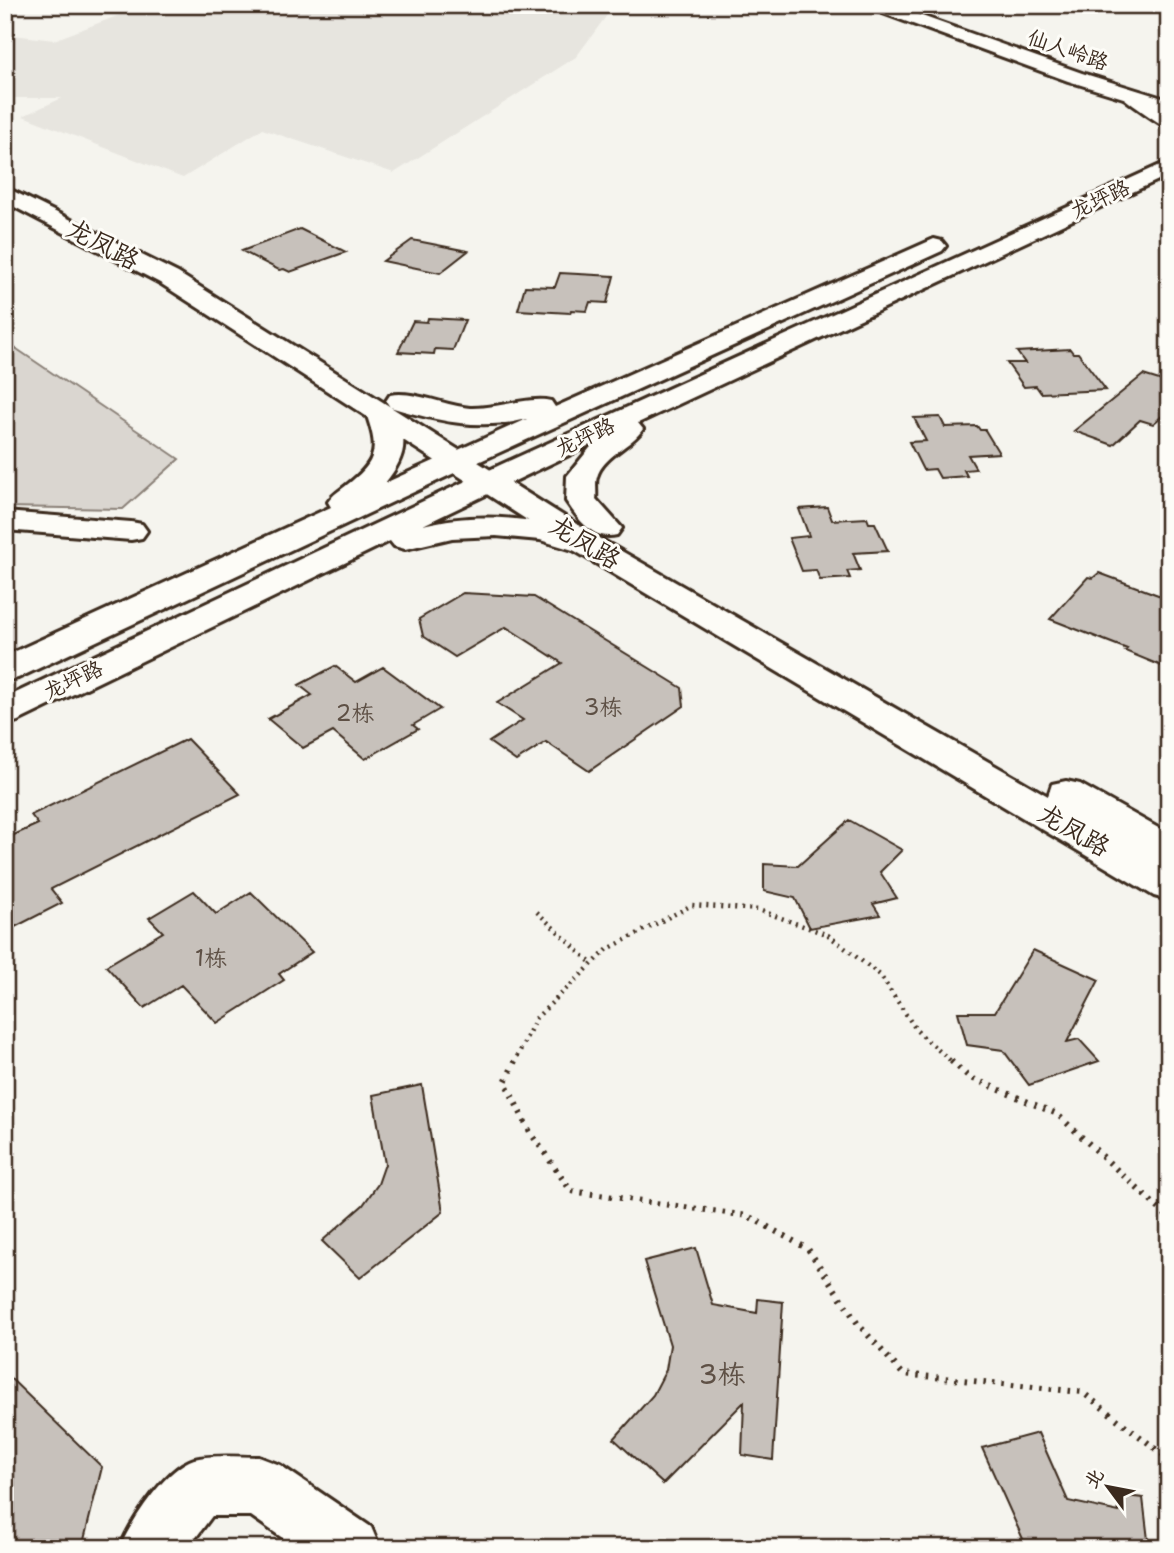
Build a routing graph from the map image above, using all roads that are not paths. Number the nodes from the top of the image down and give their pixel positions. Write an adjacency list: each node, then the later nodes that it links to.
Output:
1 (875, 5): 4 (main road, 仙人岭路)
2 (904, 5): 3 (main road, 仙人岭路)
3 (1169, 95)
4 (1132, 96): 5 (main road, 仙人岭路); 6 (main road)
5 (1169, 106)
6 (1169, 123): 7 (main road)
7 (1162, 142): 11 (main road, 龙坪路)
8 (1169, 167): 14 (main road, 龙坪路)
9 (5, 178): 15 (main road, 龙凤路)
10 (5, 194): 15 (main road, 龙凤路)
11 (991, 220)
12 (954, 237): 13 (main road, 龙坪路)
13 (638, 380): 15 (main road); 16 (main road, 龙坪路)
14 (673, 396): 17 (main road, 龙坪路); 20 (main road)
15 (390, 407): 16 (main road, 龙凤路); 21 (main road)
16 (467, 457): 17 (main road, 龙凤路); 21 (main road, 龙坪路)
17 (499, 477): 20 (main road, 龙凤路); 22 (main road, 龙坪路)
18 (5, 521): 19 (main road)
19 (131, 531)
20 (596, 536): 22 (main road); 25 (main road, 龙凤路)
21 (286, 540): 23 (main road, 龙坪路)
22 (325, 560): 24 (main road, 龙坪路)
23 (5, 670)
24 (5, 713)
25 (1169, 861)
26 (150, 1548): 27 (main road)
27 (350, 1548)

